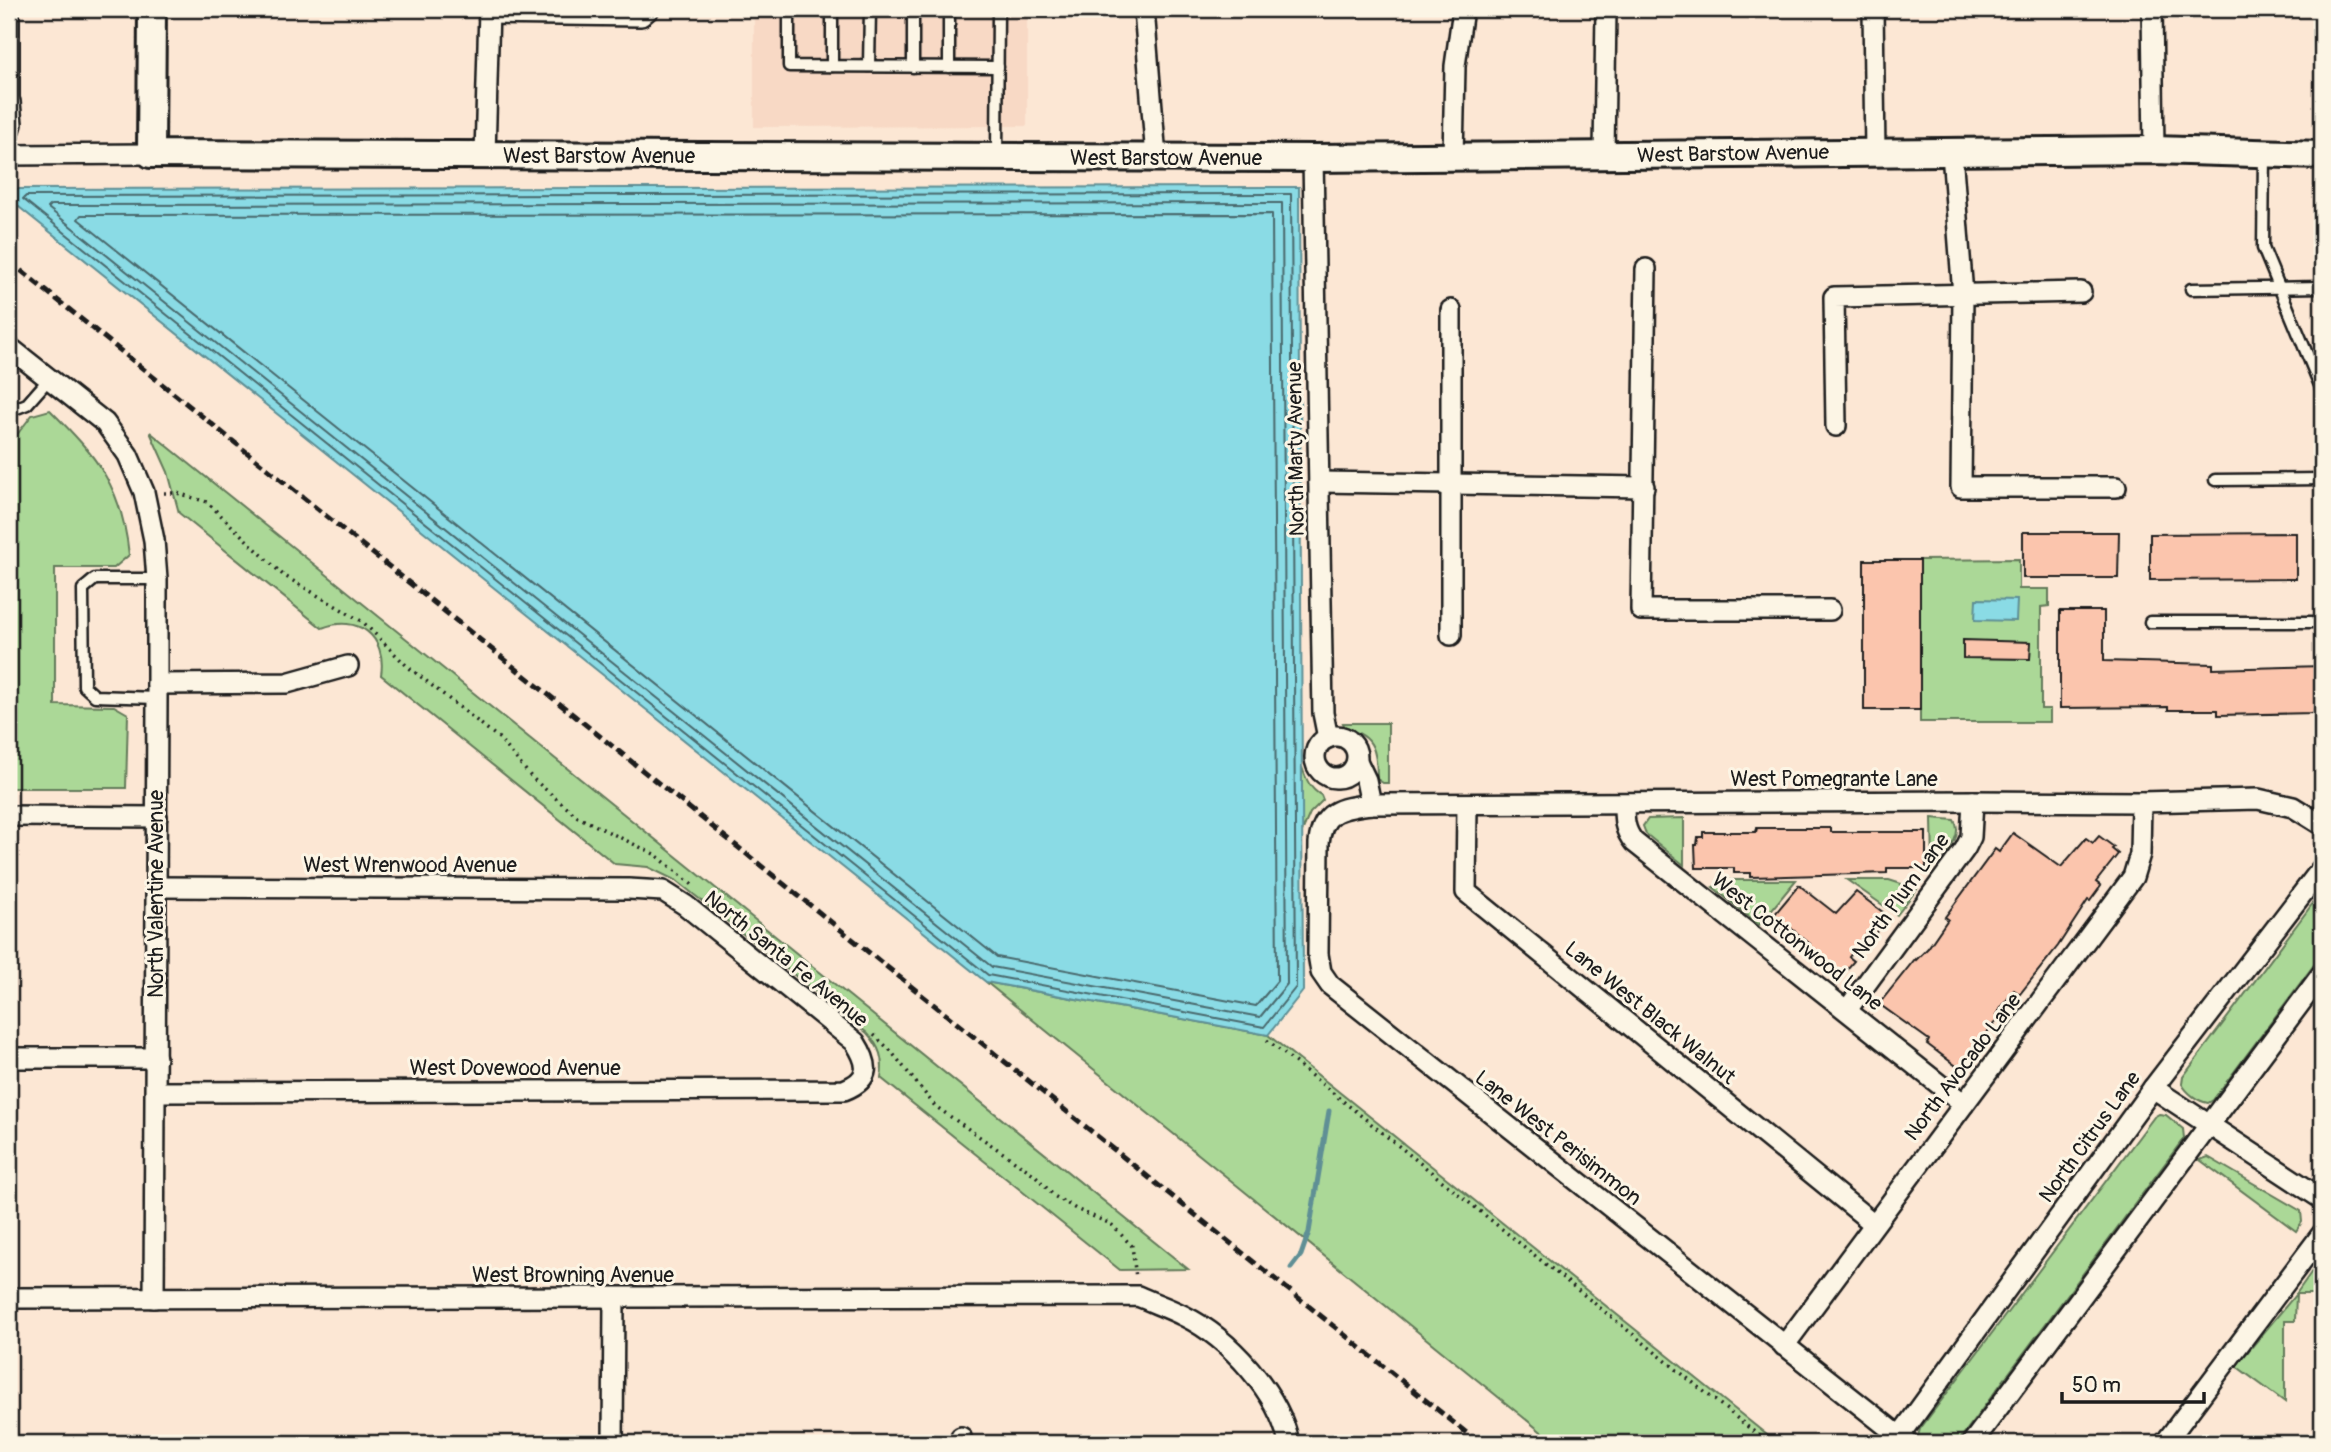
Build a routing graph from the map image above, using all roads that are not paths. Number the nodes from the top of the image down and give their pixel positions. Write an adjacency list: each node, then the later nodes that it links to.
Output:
1 (9, 9): 21 (street)
2 (152, 9): 28 (street)
3 (649, 9): 15 (street)
4 (789, 9): 16 (lane)
5 (832, 9): 16 (lane)
6 (870, 9): 17 (lane)
7 (913, 9): 18 (lane)
8 (949, 9): 19 (lane)
9 (998, 9): 20 (lane)
10 (1144, 9): 34 (street)
11 (1463, 9): 33 (street)
12 (1606, 9): 30 (street)
13 (1873, 9): 24 (street)
14 (2152, 9): 23 (street)
15 (489, 11): 29 (street)
16 (832, 66): 17 (lane)
17 (869, 66): 18 (lane)
18 (913, 67): 19 (lane)
19 (949, 67): 20 (lane)
20 (998, 68): 32 (lane)
21 (9, 102): 22 (street)
22 (9, 133)
23 (2154, 150): 25 (street, West Barstow Avenue); 26 (street, West Barstow Avenue)
24 (1875, 153): 25 (street, West Barstow Avenue); 30 (street, West Barstow Avenue)
25 (1952, 153): 41 (street)
26 (2264, 154): 31 (street, West Barstow Avenue); 37 (lane)
27 (9, 155): 28 (street, West Barstow Avenue)
28 (151, 155): 29 (street, West Barstow Avenue)
29 (485, 155): 32 (street, West Barstow Avenue)
30 (1604, 155): 33 (street, West Barstow Avenue)
31 (2322, 155)
32 (998, 157): 34 (street, West Barstow Avenue)
33 (1453, 157): 35 (street, West Barstow Avenue)
34 (1156, 158): 35 (street, West Barstow Avenue)
35 (1313, 158): 50 (street, North Marty Avenue)
36 (1646, 269): 52 (street)
37 (2279, 287): 38 (lane); 39 (lane); 45 (lane)
38 (2322, 287)
39 (2191, 289)
40 (2081, 292): 41 (street)
41 (1963, 295): 47 (street); 53 (street)
42 (1451, 310): 51 (street)
43 (9, 347): 44 (street)
44 (49, 379): 46 (lane); 54 (street, North Valentine Avenue)
45 (2322, 390)
46 (9, 411)
47 (1836, 426)
48 (2322, 479): 49 (lane)
49 (2215, 480)
50 (1320, 482): 51 (street); 61 (street, North Marty Avenue)
51 (1451, 484): 52 (street); 58 (street)
52 (1644, 486): 55 (street)
53 (2116, 486)
54 (157, 579): 60 (street, North Valentine Avenue); 60 (lane)
55 (1830, 610)
56 (2150, 622): 57 (lane)
57 (2322, 622)
58 (1451, 635)
59 (348, 666): 60 (street)
60 (157, 691): 71 (street, North Valentine Avenue)
61 (1328, 738): 62 (street); 63 (street, North Marty Avenue)
62 (1357, 761): 63 (street); 66 (street)
63 (1325, 776): 69 (street, North Marty Avenue)
64 (1973, 801): 65 (street, West Pomegrante Lane); 67 (street, West Pomegrante Lane); 77 (street, North Plum Lane)
65 (2141, 802): 72 (street, West Pomegrante Lane); 83 (street, North Avocado Lane)
66 (1371, 804): 68 (street, West Pomegrante Lane); 69 (street, West Pomegrante Lane)
67 (1624, 804): 68 (street, West Pomegrante Lane); 77 (street, West Cottonwood Lane)
68 (1467, 805): 86 (street, Lane West Black Walnut)
69 (1341, 808): 91 (street, Lane West Perisimmon)
70 (9, 816): 71 (street)
71 (157, 817): 74 (street, North Valentine Avenue)
72 (2322, 825)
73 (2322, 868): 81 (street, North Citrus Lane)
74 (156, 887): 75 (street, West Wrenwood Avenue); 79 (street, North Valentine Avenue)
75 (663, 891): 80 (street, North Santa Fe Avenue)
76 (2322, 974): 84 (street)
77 (1847, 1010): 83 (street, West Cottonwood Lane)
78 (9, 1058): 79 (street)
79 (156, 1058): 82 (street, North Valentine Avenue)
80 (866, 1072): 82 (street, West Dovewood Avenue)
81 (2153, 1088): 84 (street); 92 (street, North Citrus Lane)
82 (156, 1092): 89 (street, North Valentine Avenue)
83 (1964, 1104): 86 (street, North Avocado Lane)
84 (2208, 1124): 85 (street); 95 (street)
85 (2322, 1199)
86 (1874, 1224): 91 (street, North Avocado Lane)
87 (2322, 1234): 96 (street)
88 (9, 1298): 89 (street, West Browning Avenue)
89 (154, 1298): 90 (street, West Browning Avenue)
90 (614, 1298): 93 (street); 94 (street, West Browning Avenue)
91 (1784, 1346): 92 (street, Lane West Perisimmon)
92 (1904, 1440)
93 (613, 1443)
94 (1289, 1443)
95 (1972, 1443)
96 (2165, 1443)

